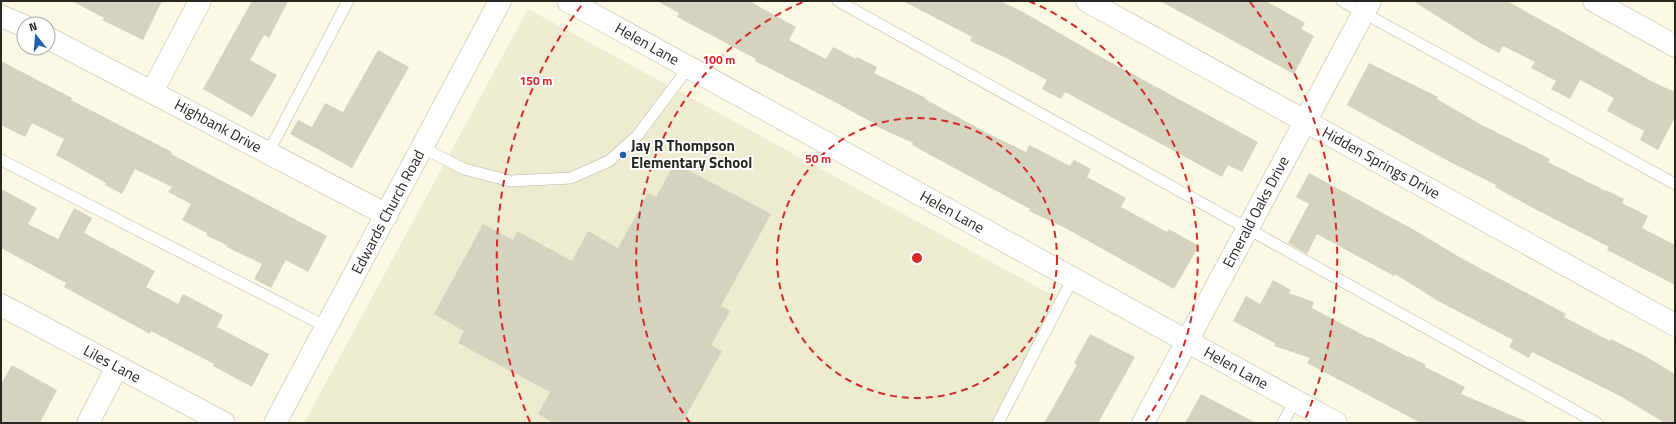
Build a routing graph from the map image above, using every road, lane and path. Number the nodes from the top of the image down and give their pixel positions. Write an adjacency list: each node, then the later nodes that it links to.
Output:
1 (200, 1): 15 (street)
2 (348, 1): 18 (lane)
3 (500, 1): 17 (street, Edwards Church Road)
4 (568, 1): 14 (street, Helen Lane)
5 (838, 1): 22 (lane)
6 (1087, 1): 16 (street, Hidden Springs Drive)
7 (1342, 1): 9 (lane)
8 (1594, 1): 13 (street)
9 (1367, 7): 16 (street, Emerald Oaks Drive); 20 (lane)
10 (1, 16): 11 (street)
11 (16, 23)
12 (56, 42): 15 (street, Highbank Drive)
13 (1675, 46)
14 (689, 68): 17 (lane); 23 (street, Helen Lane)
15 (152, 92): 18 (street, Highbank Drive)
16 (1305, 121): 22 (street, Emerald Oaks Drive); 25 (street, Hidden Springs Drive)
17 (423, 148): 21 (street, Edwards Church Road)
18 (268, 153): 21 (street, Highbank Drive)
19 (1, 160): 26 (lane)
20 (1675, 184)
21 (387, 215): 26 (street, Edwards Church Road)
22 (1247, 229): 27 (street, Emerald Oaks Drive); 37 (lane)
23 (1074, 278): 27 (street, Helen Lane); 33 (lane)
24 (3, 312): 28 (street, Liles Lane)
25 (1675, 325)
26 (327, 327): 32 (street, Edwards Church Road)
27 (1187, 341): 29 (street, Helen Lane); 34 (street, Emerald Oaks Drive)
28 (118, 367): 30 (street); 31 (street, Liles Lane)
29 (1295, 400): 35 (lane); 36 (street, Helen Lane)
30 (88, 423)
31 (224, 423)
32 (275, 423)
33 (998, 423)
34 (1143, 423)
35 (1283, 423)
36 (1336, 423)
37 (1597, 423)

